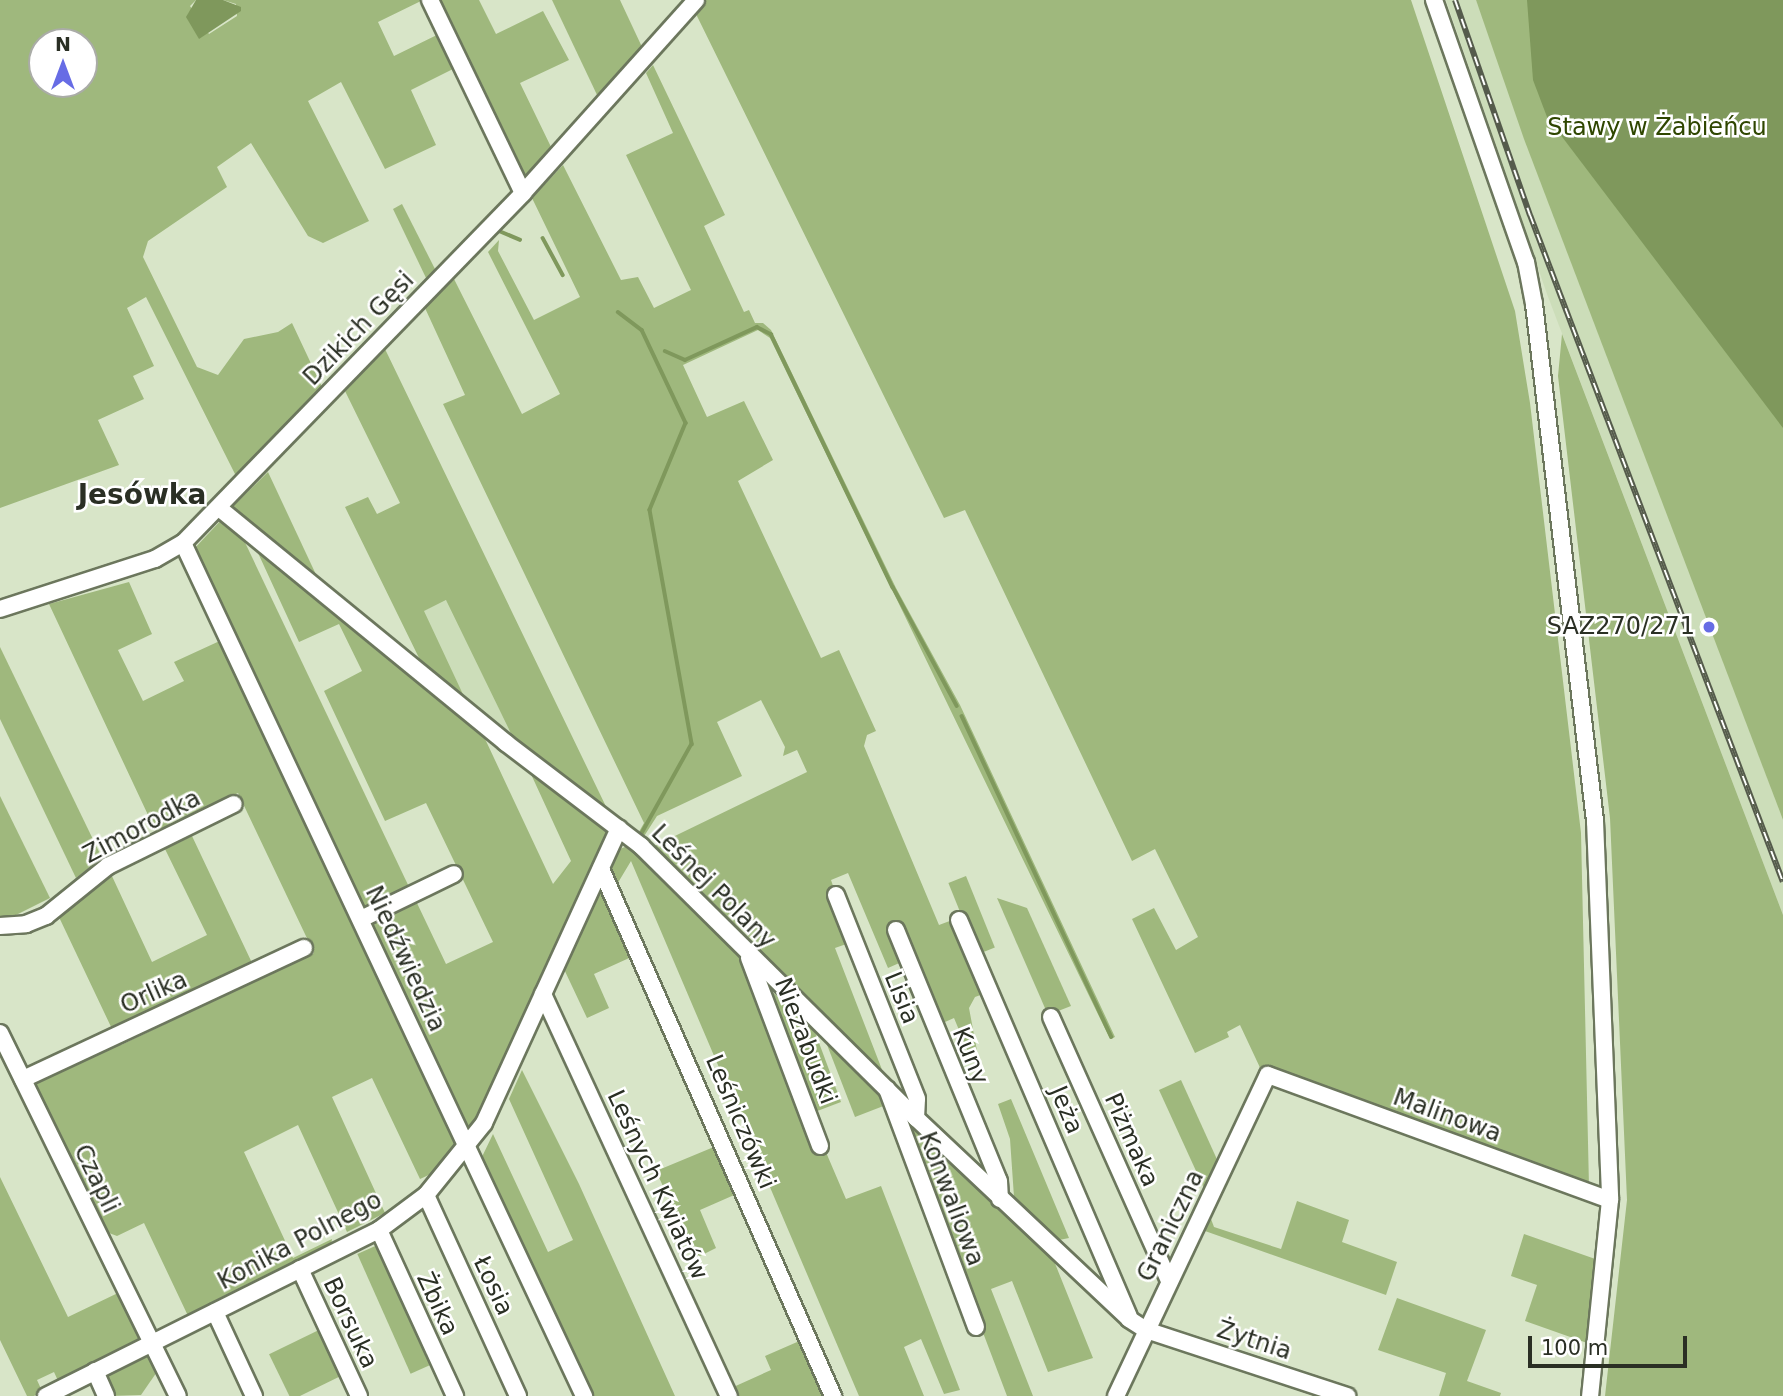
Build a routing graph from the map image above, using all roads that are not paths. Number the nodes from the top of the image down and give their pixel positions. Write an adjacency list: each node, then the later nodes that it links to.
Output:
1 (430, 0): 4 (street)
2 (696, 0): 4 (street, Dzikich Gęsi)
3 (1434, 0): 30 (street)
4 (523, 193): 5 (street, Dzikich Gęsi)
5 (219, 508): 6 (street, Dzikich Gęsi); 9 (street, Leśnej Polany)
6 (183, 543): 7 (street, Dzikich Gęsi); 13 (street, Niedźwiedzia)
7 (0, 609)
8 (234, 804): 15 (street, Zimorodka)
9 (619, 828): 10 (street, Konika Polnego); 18 (street, Leśnej Polany)
10 (601, 869): 19 (street, Konika Polnego); 49 (street, Leśniczówki)
11 (454, 874): 13 (street)
12 (836, 895): 25 (street, Lisia)
13 (361, 919): 27 (street, Niedźwiedzia)
14 (959, 920): 35 (street, Jeża)
15 (0, 926)
16 (896, 930): 29 (street, Kuny)
17 (304, 948): 23 (street, Orlika)
18 (747, 953): 24 (street, Leśnej Polany); 26 (street, Niezabudki)
19 (543, 993): 27 (street, Konika Polnego); 48 (street, Leśnych Kwiatów)
20 (1051, 1017): 33 (street, Piżmaka)
21 (0, 1033): 23 (street, Czapli)
22 (1268, 1075): 30 (street, Malinowa); 33 (street, Graniczna)
23 (23, 1079): 38 (street, Czapli)
24 (886, 1087): 25 (street, Leśnej Polany); 36 (street, Konwaliowa)
25 (916, 1118): 29 (street, Leśnej Polany)
26 (820, 1146)
27 (468, 1148): 28 (street, Konika Polnego); 47 (street, Niedźwiedzia)
28 (426, 1195): 31 (street, Konika Polnego); 46 (street, Łosia)
29 (1000, 1199): 35 (street, Leśnej Polany)
30 (1610, 1200): 52 (street)
31 (379, 1230): 32 (street, Konika Polnego); 45 (street, Żbika)
32 (299, 1269): 34 (street, Konika Polnego); 44 (street, Borsuka)
33 (1169, 1282): 37 (street, Graniczna)
34 (215, 1311): 38 (street, Konika Polnego); 43 (street)
35 (1129, 1319): 37 (street, Leśnej Polany)
36 (976, 1327)
37 (1146, 1329): 50 (street, Graniczna); 51 (street, Żytnia)
38 (153, 1343): 39 (street, Konika Polnego); 42 (street, Czapli)
39 (95, 1371): 40 (street, Konika Polnego); 41 (street)
40 (46, 1396)
41 (106, 1396)
42 (178, 1396)
43 (254, 1396)
44 (359, 1396)
45 (454, 1396)
46 (518, 1396)
47 (584, 1396)
48 (729, 1396)
49 (833, 1396)
50 (1116, 1396)
51 (1347, 1396)
52 (1590, 1396)

